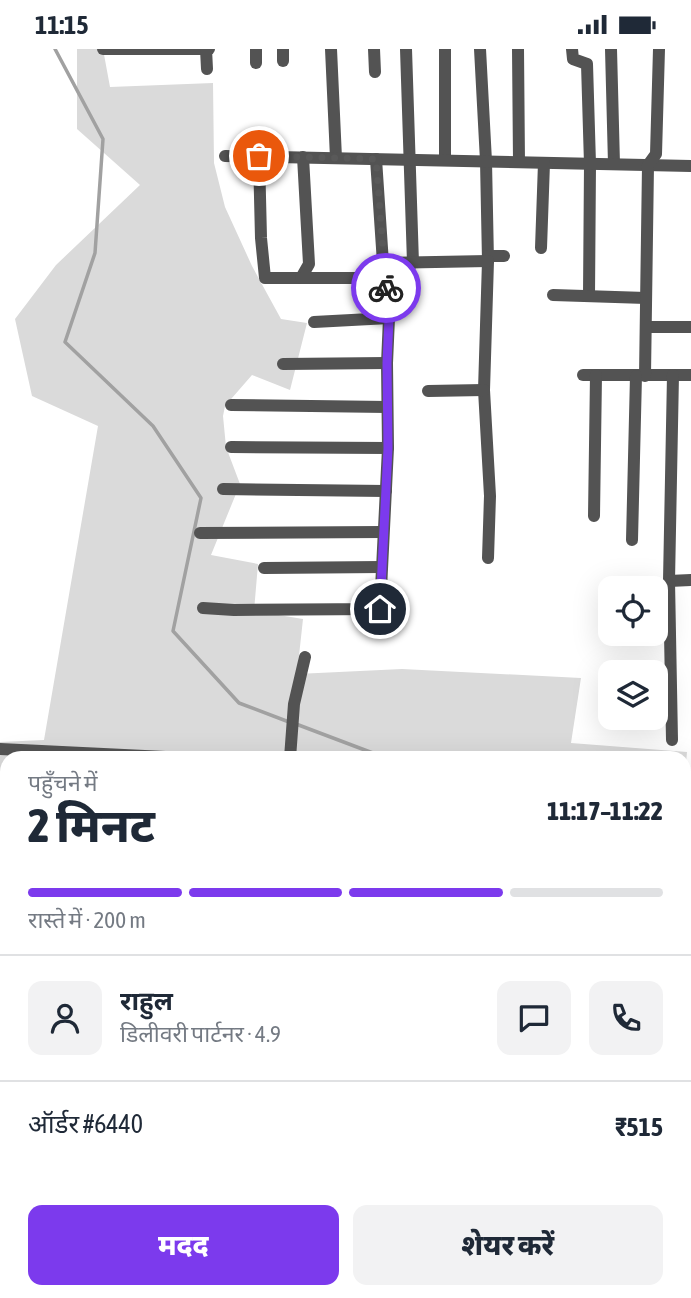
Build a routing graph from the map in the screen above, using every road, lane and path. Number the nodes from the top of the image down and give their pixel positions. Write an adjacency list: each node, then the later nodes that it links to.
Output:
1 (103, 49): 2 (street)
2 (207, 49): 14 (street)
3 (256, 49): 13 (street)
4 (331, 49): 19 (street)
5 (374, 49): 15 (street)
6 (406, 49): 21 (street)
7 (445, 49): 22 (street)
8 (481, 49): 23 (street)
9 (518, 49): 24 (street)
10 (572, 49): 26 (street)
11 (611, 49): 27 (street)
12 (659, 49): 28 (street)
13 (256, 63)
14 (207, 69)
15 (375, 72)
16 (225, 156): 17 (street)
17 (259, 156): 18 (street); 35 (street)
18 (303, 157): 19 (street); 35 (street)
19 (336, 158): 20 (street)
20 (376, 159): 21 (street); 33 (street)
21 (410, 160): 22 (street); 34 (street)
22 (446, 160): 23 (street)
23 (486, 162): 24 (street); 32 (street)
24 (519, 162): 25 (street)
25 (544, 163): 26 (street); 30 (street)
26 (590, 164): 27 (street); 38 (street)
27 (614, 164): 28 (street)
28 (649, 165): 29 (street); 39 (street)
29 (691, 166)
30 (541, 248)
31 (504, 255): 32 (street)
32 (488, 258): 34 (street); 49 (street)
33 (383, 263): 34 (street); 36 (street)
34 (414, 263)
35 (301, 278): 36 (street)
36 (384, 278): 40 (street)
37 (553, 295): 38 (street)
38 (589, 296): 39 (street)
39 (646, 298): 42 (street)
40 (389, 318): 41 (street); 44 (street)
41 (314, 322)
42 (646, 327): 43 (street); 48 (street)
43 (691, 327)
44 (387, 363): 45 (street); 52 (street)
45 (283, 364)
46 (673, 375): 47 (street); 48 (street); 65 (street)
47 (691, 375)
48 (641, 376): 57 (street); 60 (street)
49 (484, 390): 50 (street); 61 (street)
50 (428, 391)
51 (231, 405): 52 (street)
52 (387, 407): 54 (street)
53 (231, 447): 54 (street)
54 (388, 448): 56 (street)
55 (223, 489): 56 (street)
56 (386, 491): 58 (street)
57 (594, 516)
58 (383, 532): 59 (street); 62 (street)
59 (201, 533)
60 (632, 540)
61 (488, 558)
62 (382, 567): 63 (street); 66 (street)
63 (264, 568)
64 (691, 580): 65 (street)
65 (669, 581): 68 (street)
66 (202, 608)
67 (305, 657): 71 (street)
68 (672, 740)
69 (0, 749): 70 (street)
70 (41, 751)
71 (291, 751)

